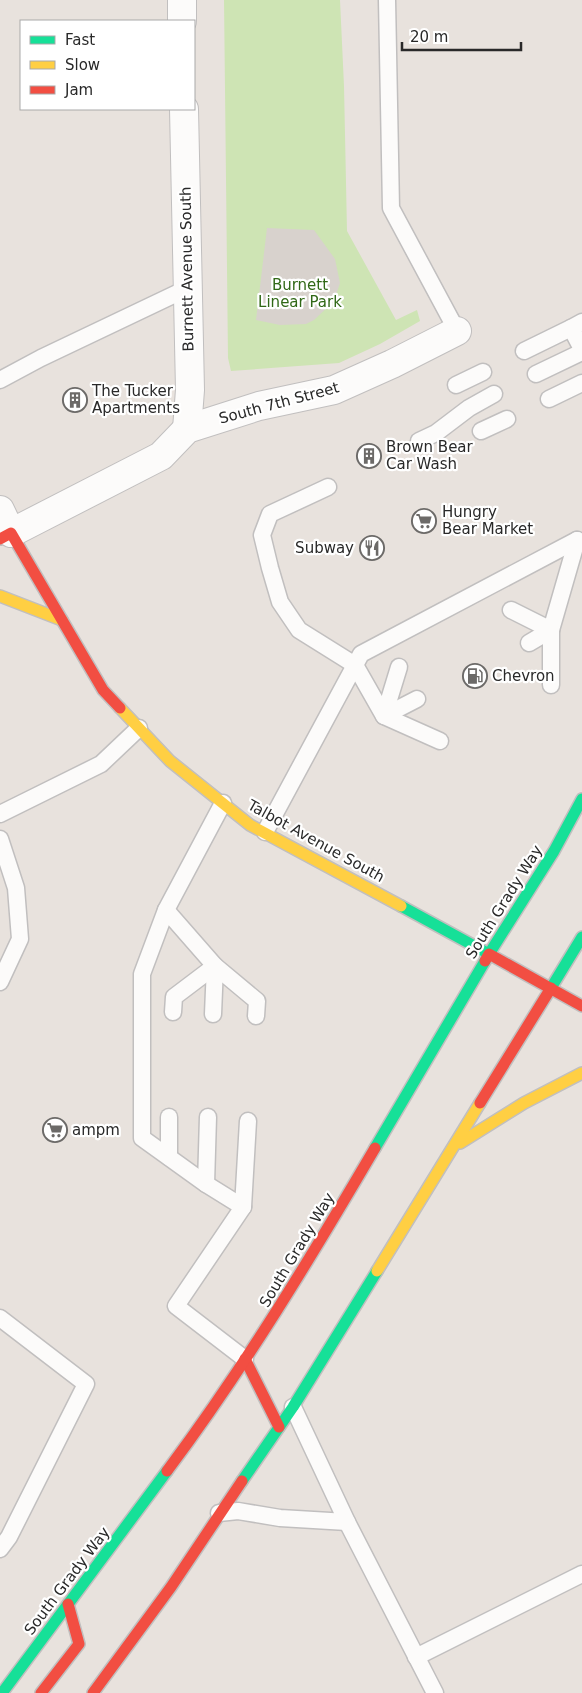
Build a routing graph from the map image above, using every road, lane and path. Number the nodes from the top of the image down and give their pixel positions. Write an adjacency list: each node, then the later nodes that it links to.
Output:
1 (182, 0): 3 (street)
2 (387, 0): 7 (lane)
3 (182, 20)
4 (184, 110): 5 (street, Burnett Avenue South)
5 (188, 288): 12 (lane); 18 (street, Burnett Avenue South)
6 (577, 325): 8 (lane); 9 (lane)
7 (458, 331): 18 (street, South 7th Street)
8 (582, 351): 11 (lane)
9 (524, 352)
10 (483, 372): 14 (lane)
11 (536, 374)
12 (0, 380)
13 (582, 383): 16 (lane)
14 (456, 385)
15 (494, 394): 20 (lane)
16 (548, 399)
17 (507, 419): 19 (lane)
18 (187, 429): 22 (street, South 7th Street)
19 (481, 431)
20 (418, 441)
21 (328, 487): 29 (lane)
22 (4, 527): 26 (main road, Talbot Avenue South)
23 (580, 538): 27 (lane); 29 (lane)
24 (0, 596): 26 (main road)
25 (511, 610): 27 (lane)
26 (62, 620): 34 (main road, Talbot Avenue South)
27 (552, 630): 28 (lane); 31 (lane)
28 (529, 643)
29 (355, 665): 33 (lane); 39 (lane)
30 (399, 667): 33 (lane)
31 (551, 685)
32 (417, 699): 33 (lane)
33 (384, 716): 35 (lane)
34 (138, 728): 37 (main road, Talbot Avenue South); 38 (lane)
35 (440, 741)
36 (582, 799): 43 (main road, South Grady Way)
37 (223, 803): 39 (main road, Talbot Avenue South); 41 (lane)
38 (0, 814)
39 (265, 832): 43 (main road, Talbot Avenue South)
40 (0, 838): 45 (lane)
41 (166, 910): 44 (lane); 56 (lane)
42 (582, 937): 46 (main road)
43 (489, 954): 46 (main road, Talbot Avenue South); 60 (main road, South Grady Way)
44 (215, 966): 48 (lane); 49 (lane); 50 (lane)
45 (0, 982)
46 (551, 988): 47 (main road, Talbot Avenue South); 55 (main road)
47 (582, 1006)
48 (173, 1012)
49 (213, 1014)
50 (256, 1016)
51 (582, 1074): 55 (main road)
52 (208, 1117): 57 (lane)
53 (169, 1118): 56 (lane)
54 (248, 1120): 58 (lane)
55 (454, 1146): 61 (main road)
56 (169, 1157): 57 (lane)
57 (206, 1184): 58 (lane)
58 (244, 1207): 60 (lane)
59 (0, 1318): 65 (lane)
60 (245, 1360): 62 (main road); 67 (main road, South Grady Way)
61 (293, 1407): 62 (main road); 64 (lane)
62 (279, 1427): 63 (main road)
63 (219, 1513): 64 (lane); 71 (main road)
64 (347, 1522): 68 (lane)
65 (0, 1549)
66 (582, 1574): 68 (lane)
67 (68, 1604): 69 (main road, South Grady Way); 70 (main road)
68 (416, 1657): 72 (lane)
69 (2, 1693)
70 (41, 1693)
71 (93, 1693)
72 (435, 1693)

